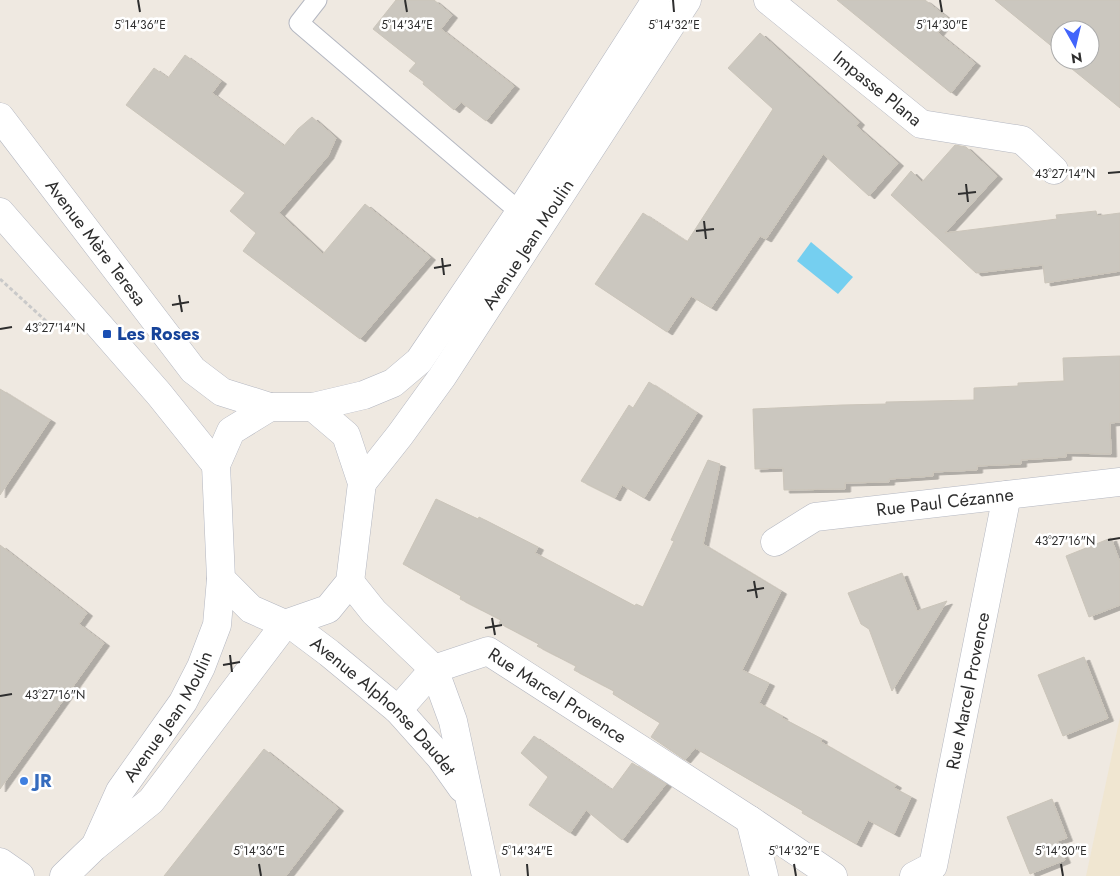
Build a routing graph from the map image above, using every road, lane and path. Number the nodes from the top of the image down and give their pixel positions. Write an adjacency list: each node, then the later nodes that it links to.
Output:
1 (317, 0): 8 (lane)
2 (656, 0): 8 (street, Avenue Jean Moulin)
3 (687, 0): 13 (street, Avenue Jean Moulin)
4 (768, 0): 6 (street, Impasse Plana)
5 (0, 117): 9 (street, Avenue Mère Teresa)
6 (1054, 170)
7 (0, 212): 11 (street)
8 (520, 212): 10 (street, Avenue Jean Moulin)
9 (270, 407): 10 (street, Avenue Jean Moulin); 11 (street)
10 (313, 407): 13 (street)
11 (216, 465): 16 (street, Avenue Jean Moulin)
12 (1120, 482): 14 (street, Rue Paul Cézanne)
13 (362, 484): 17 (street)
14 (1007, 495): 15 (street, Rue Paul Cézanne); 30 (street, Rue Marcel Provence)
15 (775, 542)
16 (221, 579): 18 (street, Avenue Alphonse Daudet); 23 (street, Avenue Jean Moulin)
17 (350, 582): 18 (street); 19 (street, Avenue Alphonse Daudet)
18 (287, 624): 20 (street, Avenue Alphonse Daudet); 23 (street, Avenue Jean Moulin)
19 (434, 669): 20 (street); 21 (street, Avenue Alphonse Daudet); 22 (street, Rue Marcel Provence)
20 (398, 710): 21 (street, Avenue Alphonse Daudet)
21 (469, 798): 27 (street, Avenue Alphonse Daudet)
22 (750, 820): 28 (street); 29 (street, Rue Marcel Provence)
23 (94, 848): 26 (street, Avenue Jean Moulin)
24 (0, 862): 25 (street)
25 (20, 876)
26 (64, 876)
27 (486, 876)
28 (764, 876)
29 (833, 876)
30 (914, 876)

